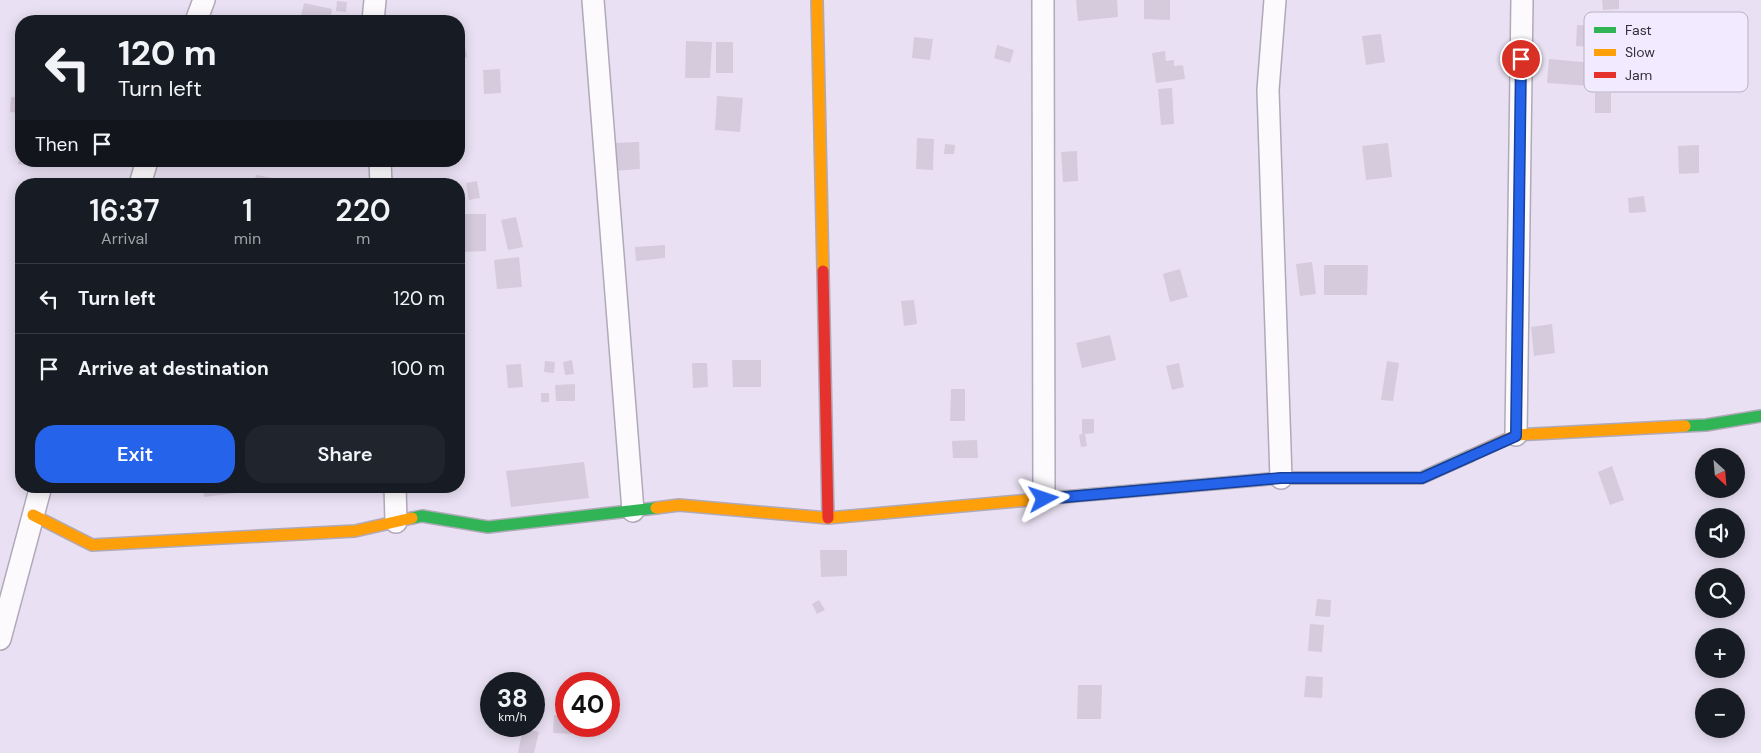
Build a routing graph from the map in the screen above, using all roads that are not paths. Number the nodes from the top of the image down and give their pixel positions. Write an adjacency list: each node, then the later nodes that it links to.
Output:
1 (204, 0): 8 (street)
2 (375, 0): 9 (street)
3 (593, 0): 16 (street)
4 (817, 0): 18 (street)
5 (1043, 0): 15 (street)
6 (1275, 0): 12 (street)
7 (1522, 0): 11 (street)
8 (198, 15)
9 (374, 15)
10 (1761, 416): 11 (street)
11 (1516, 436): 12 (street)
12 (1281, 478): 15 (street)
13 (39, 493): 17 (street)
14 (395, 493): 19 (street)
15 (1044, 499): 18 (street)
16 (634, 511): 18 (street); 19 (street)
17 (33, 515): 19 (street); 20 (street)
18 (828, 518)
19 (396, 522)
20 (5, 603): 21 (street)
21 (0, 640)

